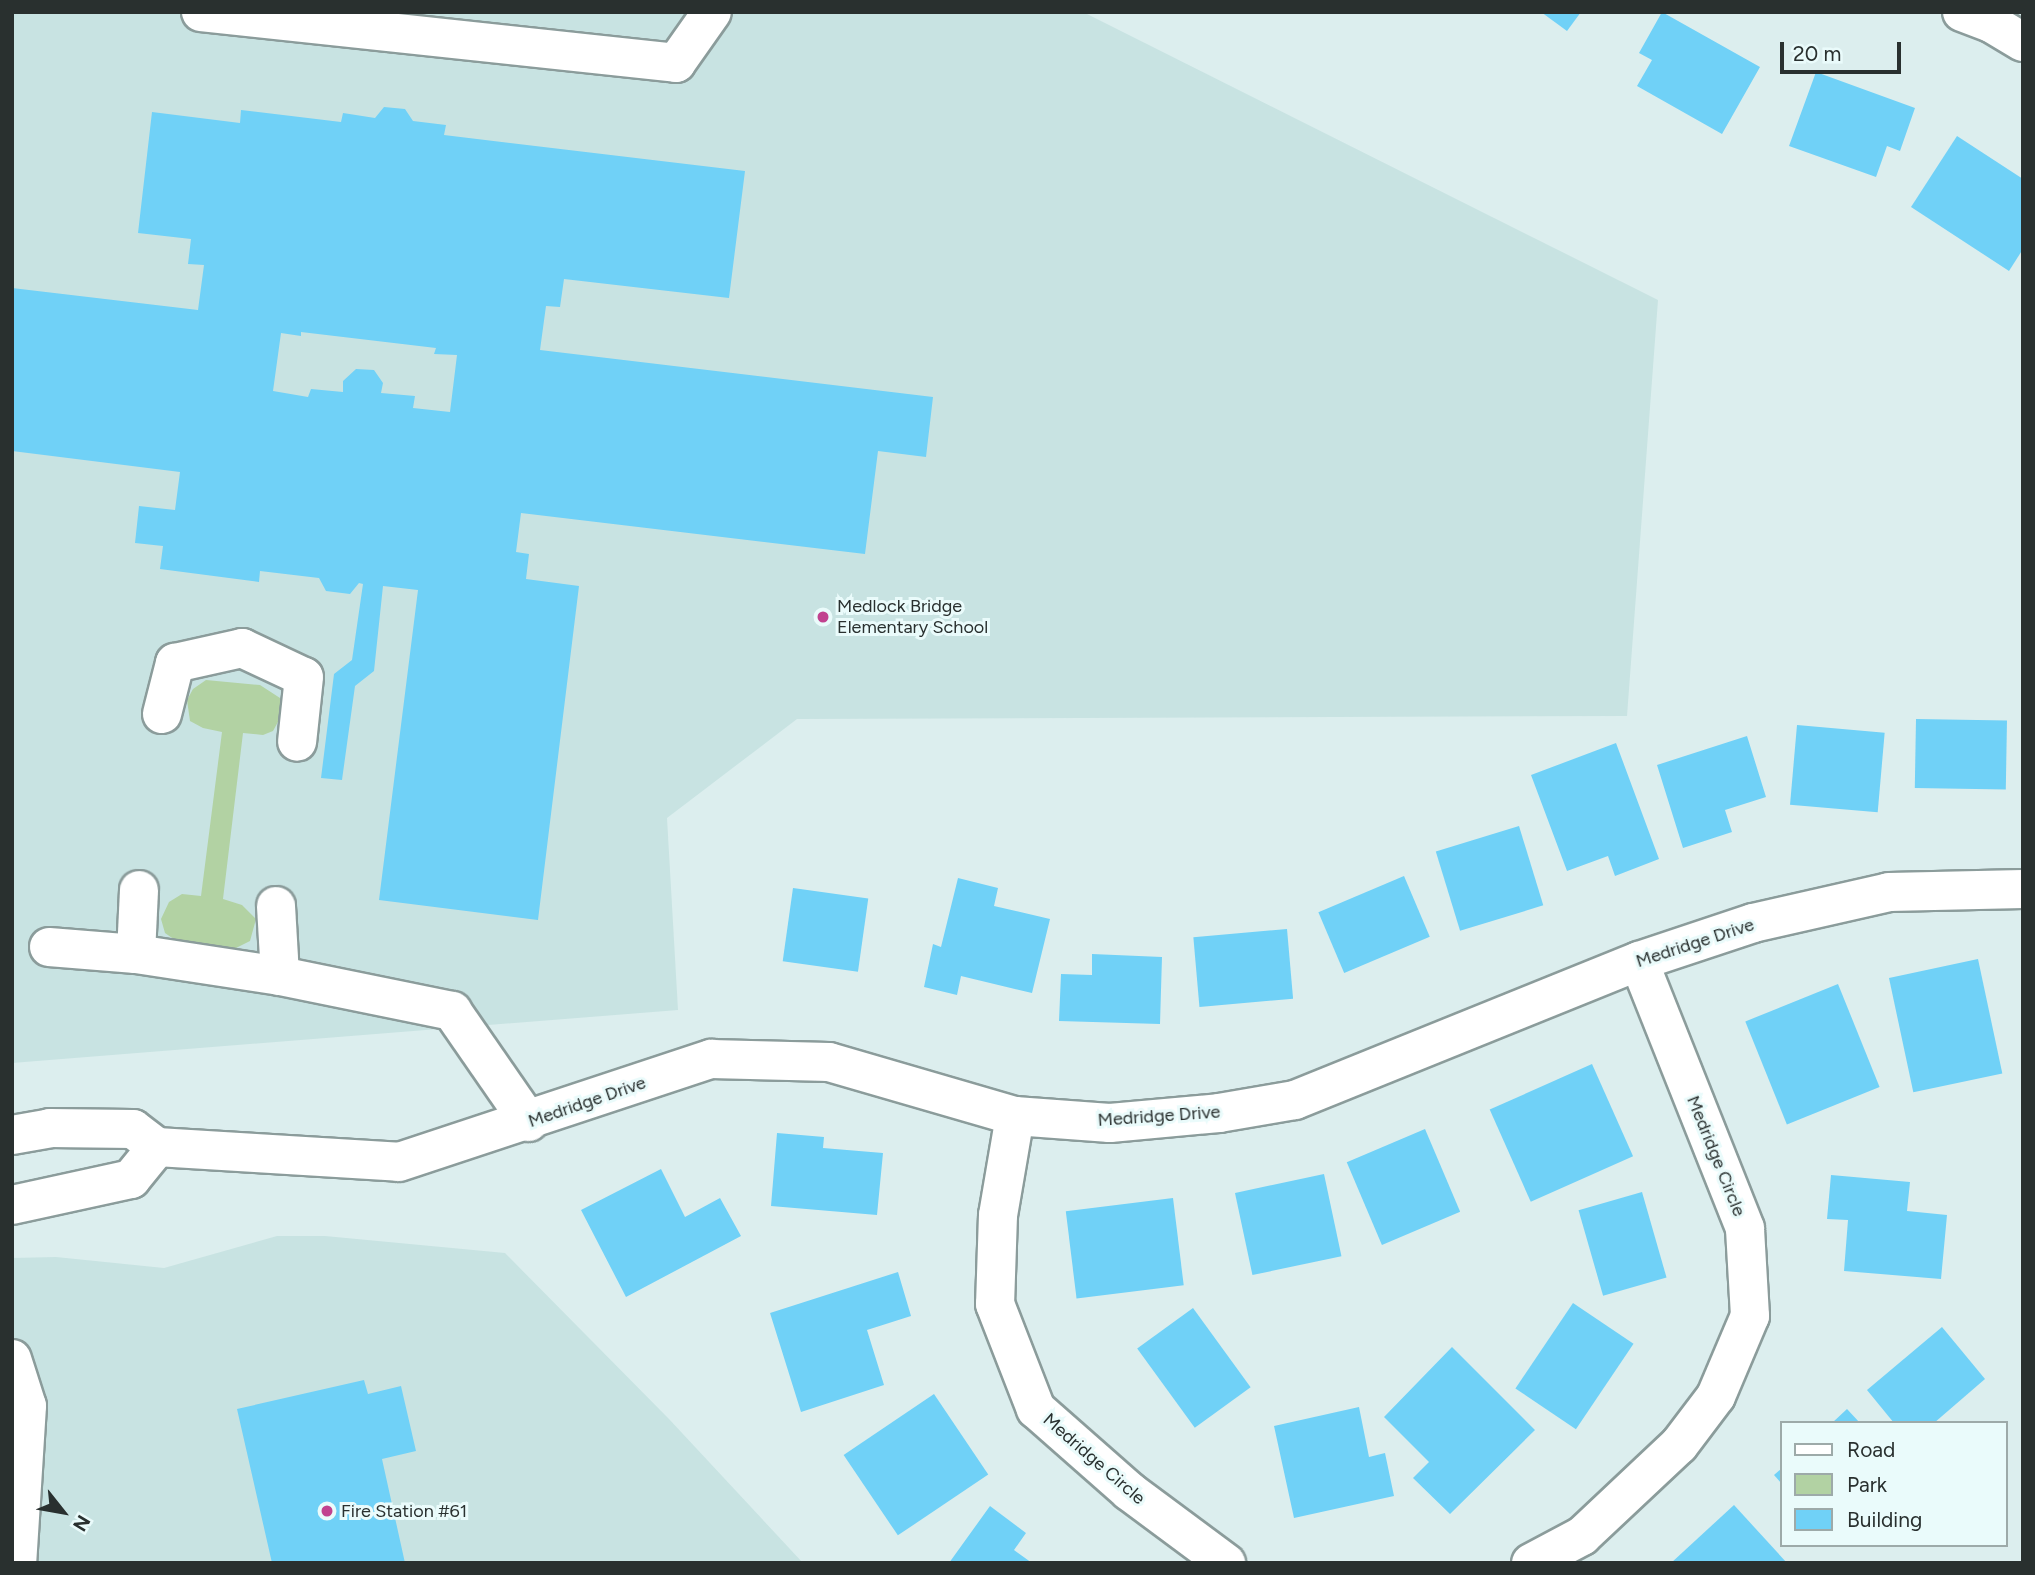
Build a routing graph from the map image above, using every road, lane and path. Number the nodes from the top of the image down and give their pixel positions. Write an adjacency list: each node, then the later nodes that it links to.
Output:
1 (201, 12): 2 (street)
2 (712, 12)
3 (1962, 12): 4 (street)
4 (2023, 42)
5 (162, 713): 6 (street)
6 (297, 742)
7 (2023, 889): 12 (street, Medridge Drive)
8 (139, 890): 11 (street)
9 (276, 906): 13 (street)
10 (49, 947): 11 (street)
11 (136, 954): 13 (street)
12 (1639, 961): 14 (street, Medridge Drive); 22 (street, Medridge Circle)
13 (280, 976): 15 (street)
14 (1015, 1116): 15 (street, Medridge Drive); 21 (street, Medridge Circle)
15 (529, 1122): 17 (street, Medridge Drive)
16 (12, 1135): 17 (street, Medridge Drive)
17 (157, 1147): 18 (street)
18 (12, 1205)
19 (12, 1359): 20 (street)
20 (17, 1563)
21 (1226, 1563)
22 (1531, 1563)

